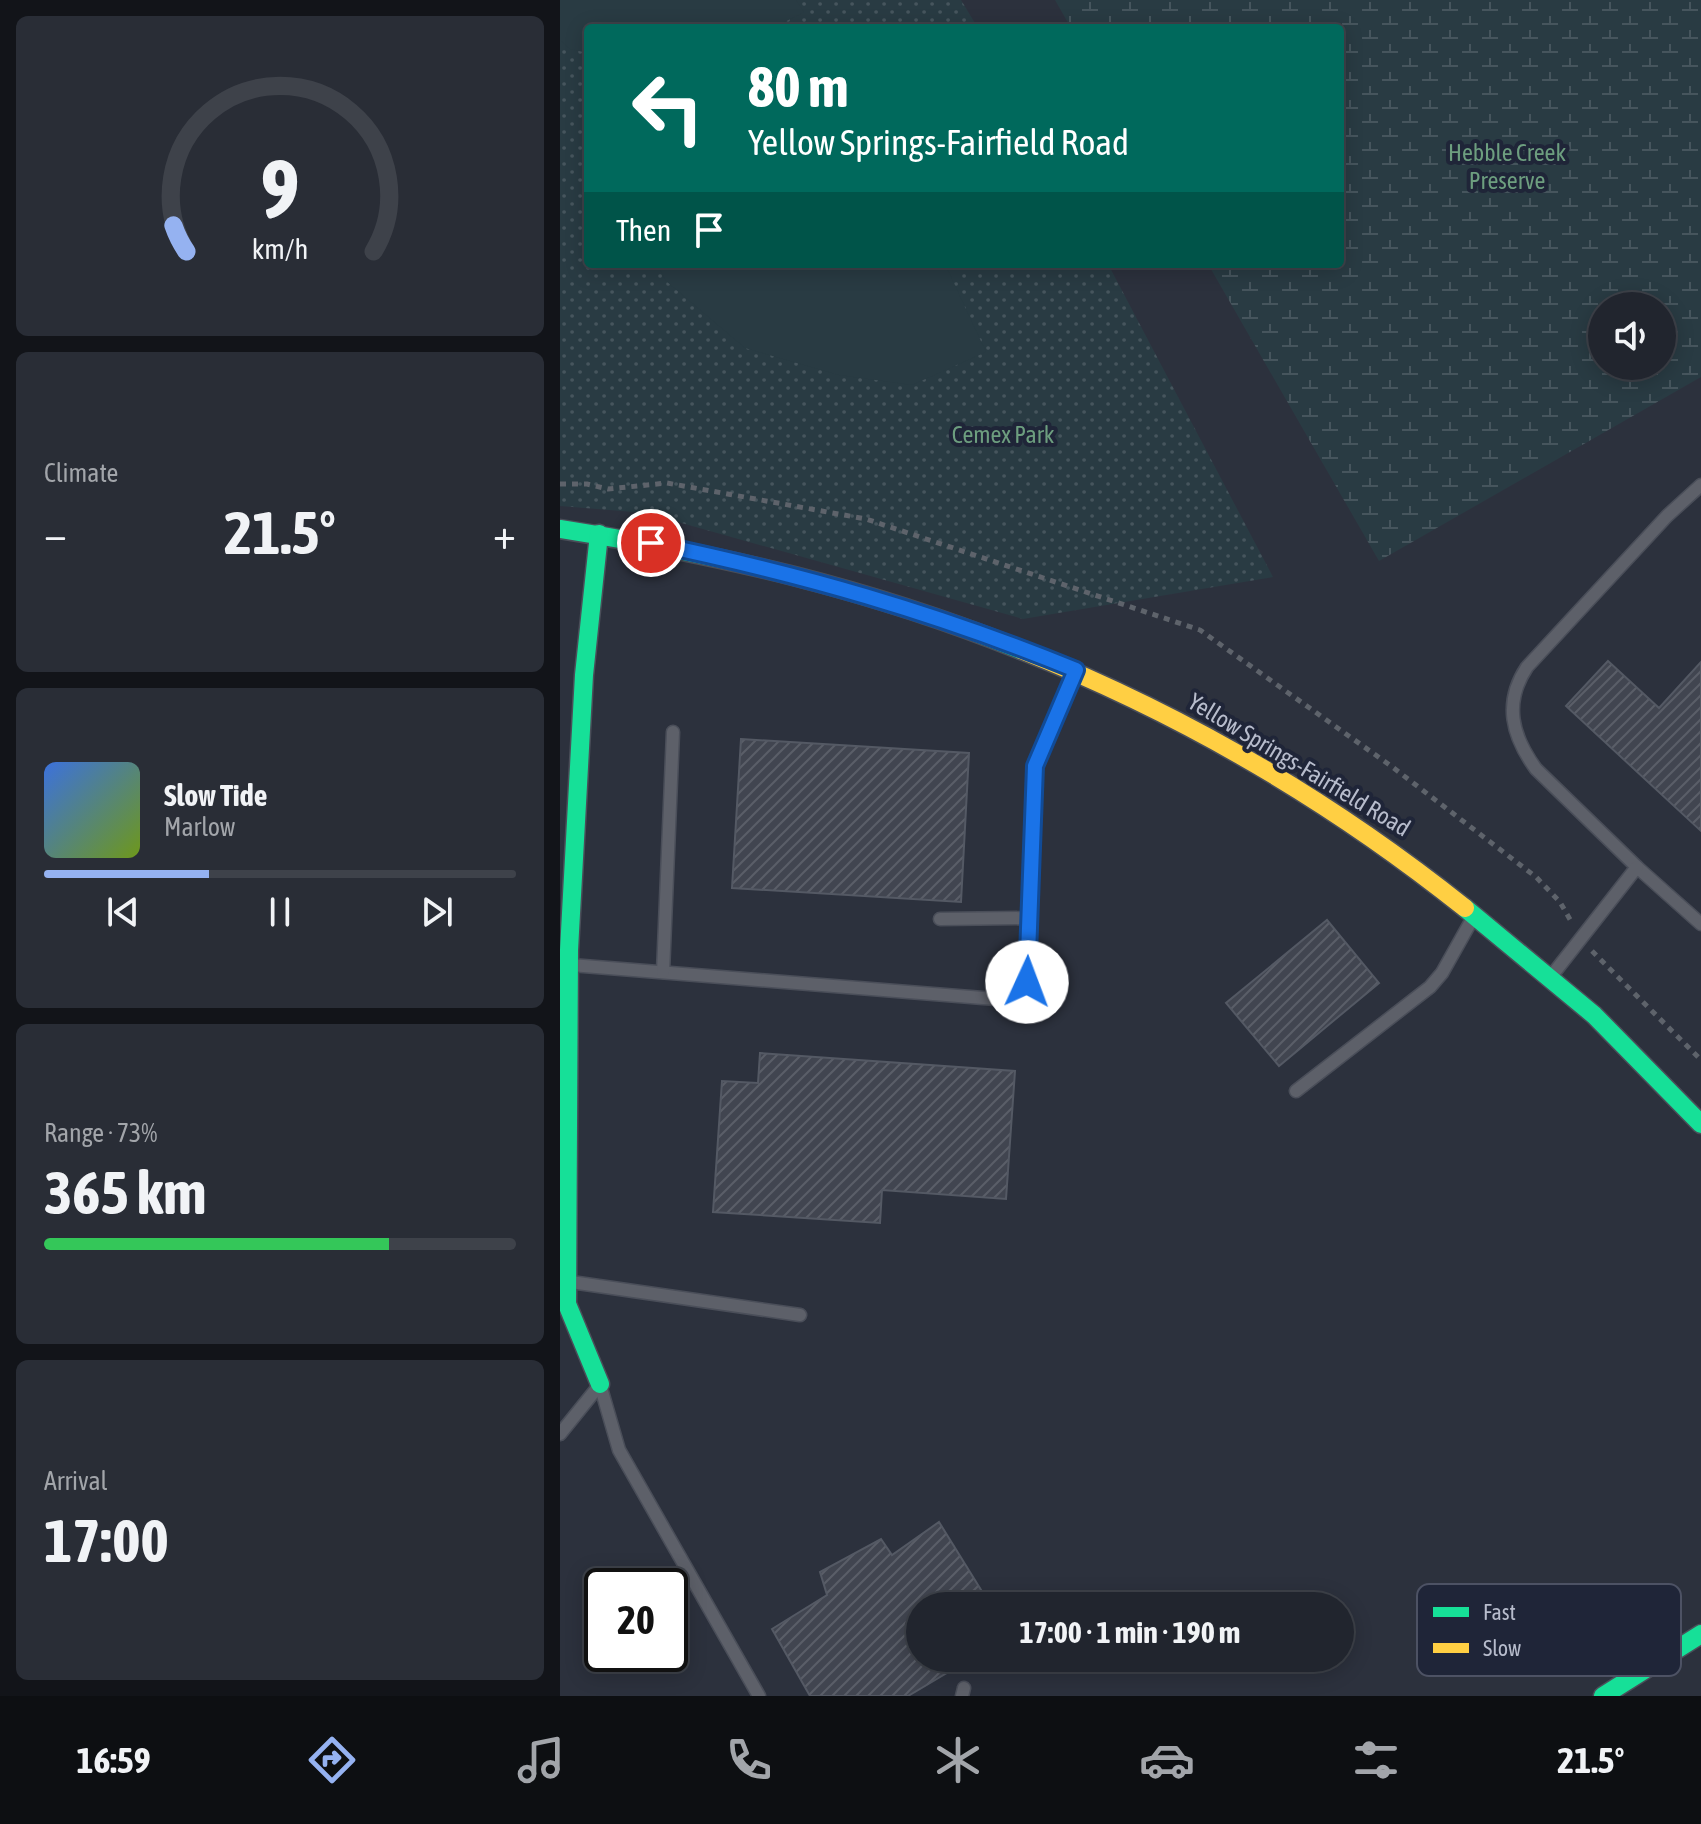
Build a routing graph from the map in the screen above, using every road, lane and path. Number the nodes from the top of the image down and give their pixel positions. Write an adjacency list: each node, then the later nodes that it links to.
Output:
1 (1701, 485): 6 (lane)
2 (560, 529): 3 (main road, Yellow Springs-Fairfield Road)
3 (599, 534): 4 (main road, Yellow Springs-Fairfield Road); 11 (main road)
4 (1076, 670): 7 (main road, Yellow Springs-Fairfield Road); 8 (lane)
5 (673, 732): 13 (lane)
6 (1637, 867): 10 (lane); 14 (lane)
7 (1475, 913): 14 (main road, Yellow Springs-Fairfield Road); 15 (lane)
8 (1029, 918): 9 (lane); 13 (lane)
9 (940, 919)
10 (1701, 924)
11 (565, 934): 12 (main road)
12 (569, 965): 13 (lane); 17 (main road)
13 (663, 972)
14 (1551, 977): 16 (main road, Yellow Springs-Fairfield Road)
15 (1296, 1091)
16 (1701, 1124)
17 (568, 1282): 18 (lane); 19 (main road)
18 (800, 1315)
19 (600, 1384): 20 (lane); 24 (lane)
20 (560, 1434)
21 (1701, 1634): 22 (main road)
22 (1681, 1647)
23 (1635, 1676): 25 (main road)
24 (759, 1696)
25 (1603, 1696)

